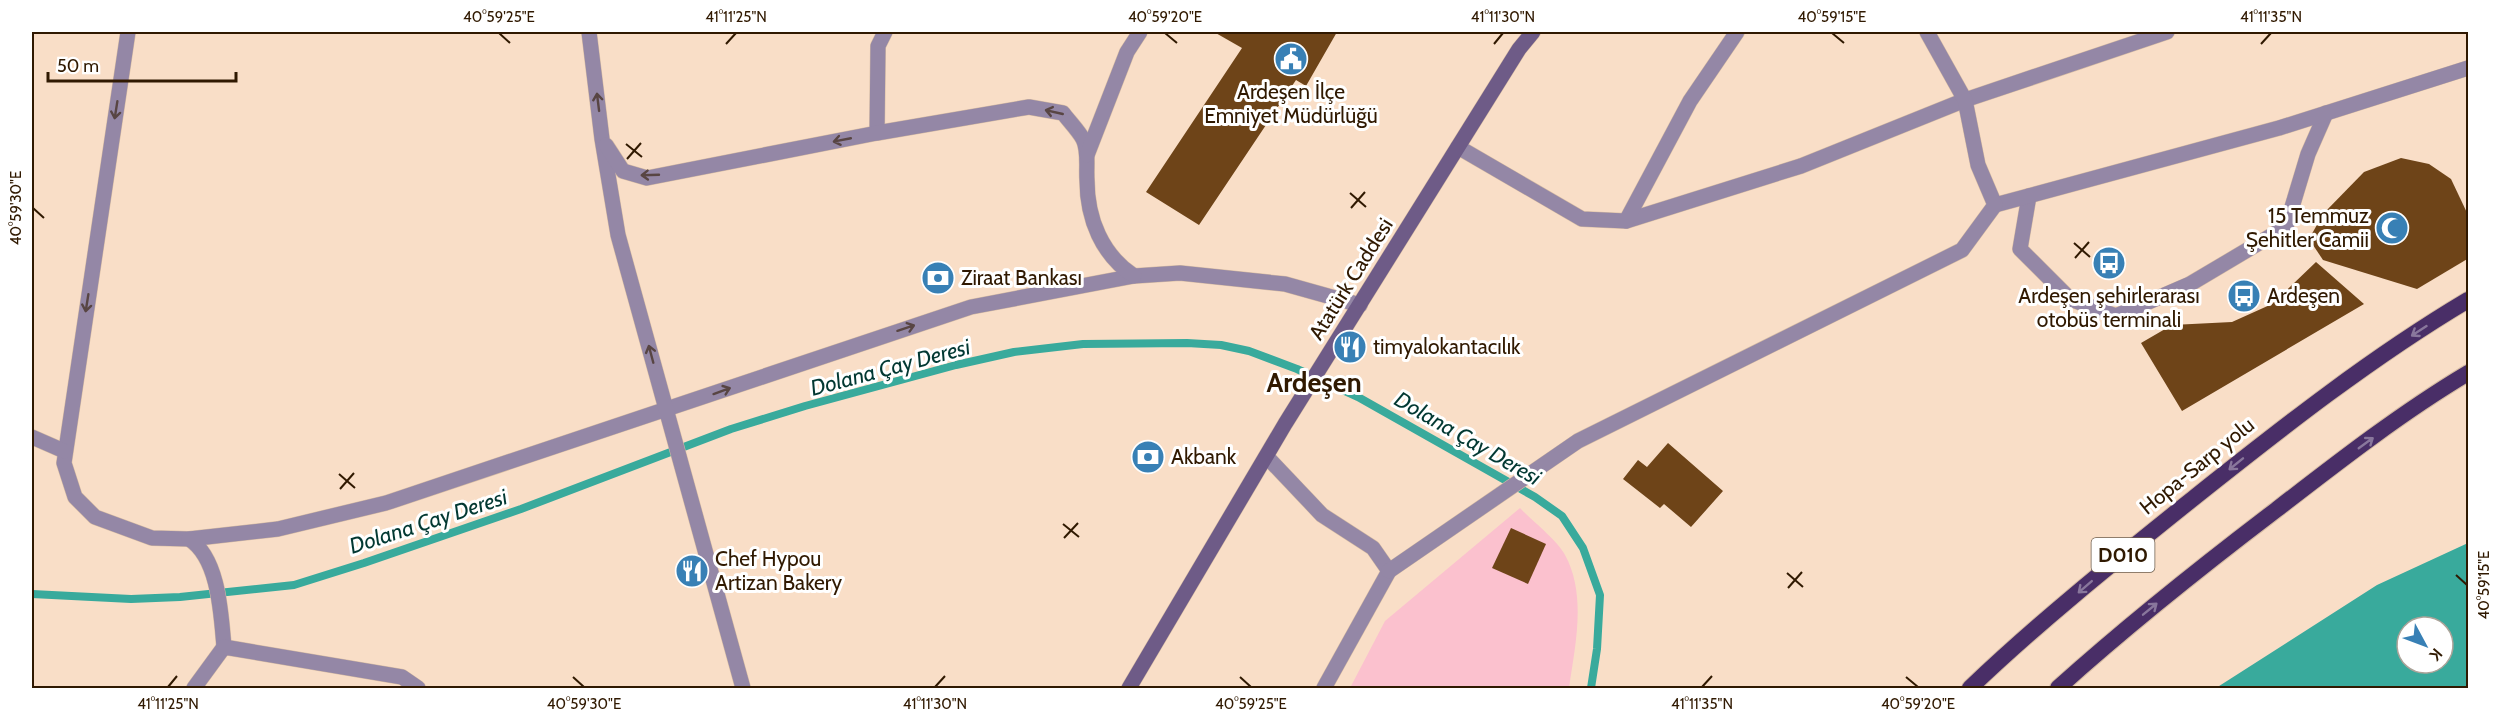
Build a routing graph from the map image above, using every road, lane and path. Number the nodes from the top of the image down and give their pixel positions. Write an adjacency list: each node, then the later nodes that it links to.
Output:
1 (128, 32): 27 (street, one-way to 27)
2 (589, 32): 15 (street, one-way to 2)
3 (885, 32): 14 (street)
4 (1140, 32): 17 (street)
5 (1525, 32): 10 (main road, Atatürk Caddesi)
6 (1533, 32): 10 (main road, Atatürk Caddesi)
7 (1737, 32): 20 (street)
8 (1926, 32): 12 (street)
9 (2167, 32): 12 (street)
10 (1519, 49): 16 (main road, Atatürk Caddesi)
11 (2469, 68): 13 (street)
12 (1965, 100): 19 (street); 20 (street)
13 (2326, 113): 18 (street); 18 (street)
14 (877, 133): 15 (street, one-way to 15); 17 (street, one-way to 14)
15 (602, 140): 25 (street, one-way to 15)
16 (1458, 147): 20 (street); 23 (main road, Atatürk Caddesi)
17 (1087, 155): 21 (street)
18 (2029, 196): 19 (street)
19 (1995, 205): 30 (street)
20 (1626, 221)
21 (1134, 276): 23 (street); 25 (street, one-way to 21)
22 (2469, 300): 37 (highway, Hopa-Sarp yolu / D010, one-way to 37)
23 (1360, 305): 28 (main road, Atatürk Caddesi)
24 (2469, 373): 38 (highway, D010, one-way to 24)
25 (669, 417): 29 (street); 34 (street)
26 (32, 437): 27 (street)
27 (64, 451): 29 (street)
28 (1267, 457): 30 (street); 35 (main road, Atatürk Caddesi)
29 (189, 539): 31 (street)
30 (1389, 571): 36 (street)
31 (224, 647): 32 (street); 33 (street)
32 (194, 688)
33 (418, 688)
34 (743, 688)
35 (1129, 688)
36 (1324, 688)
37 (1970, 688)
38 (2058, 688)

